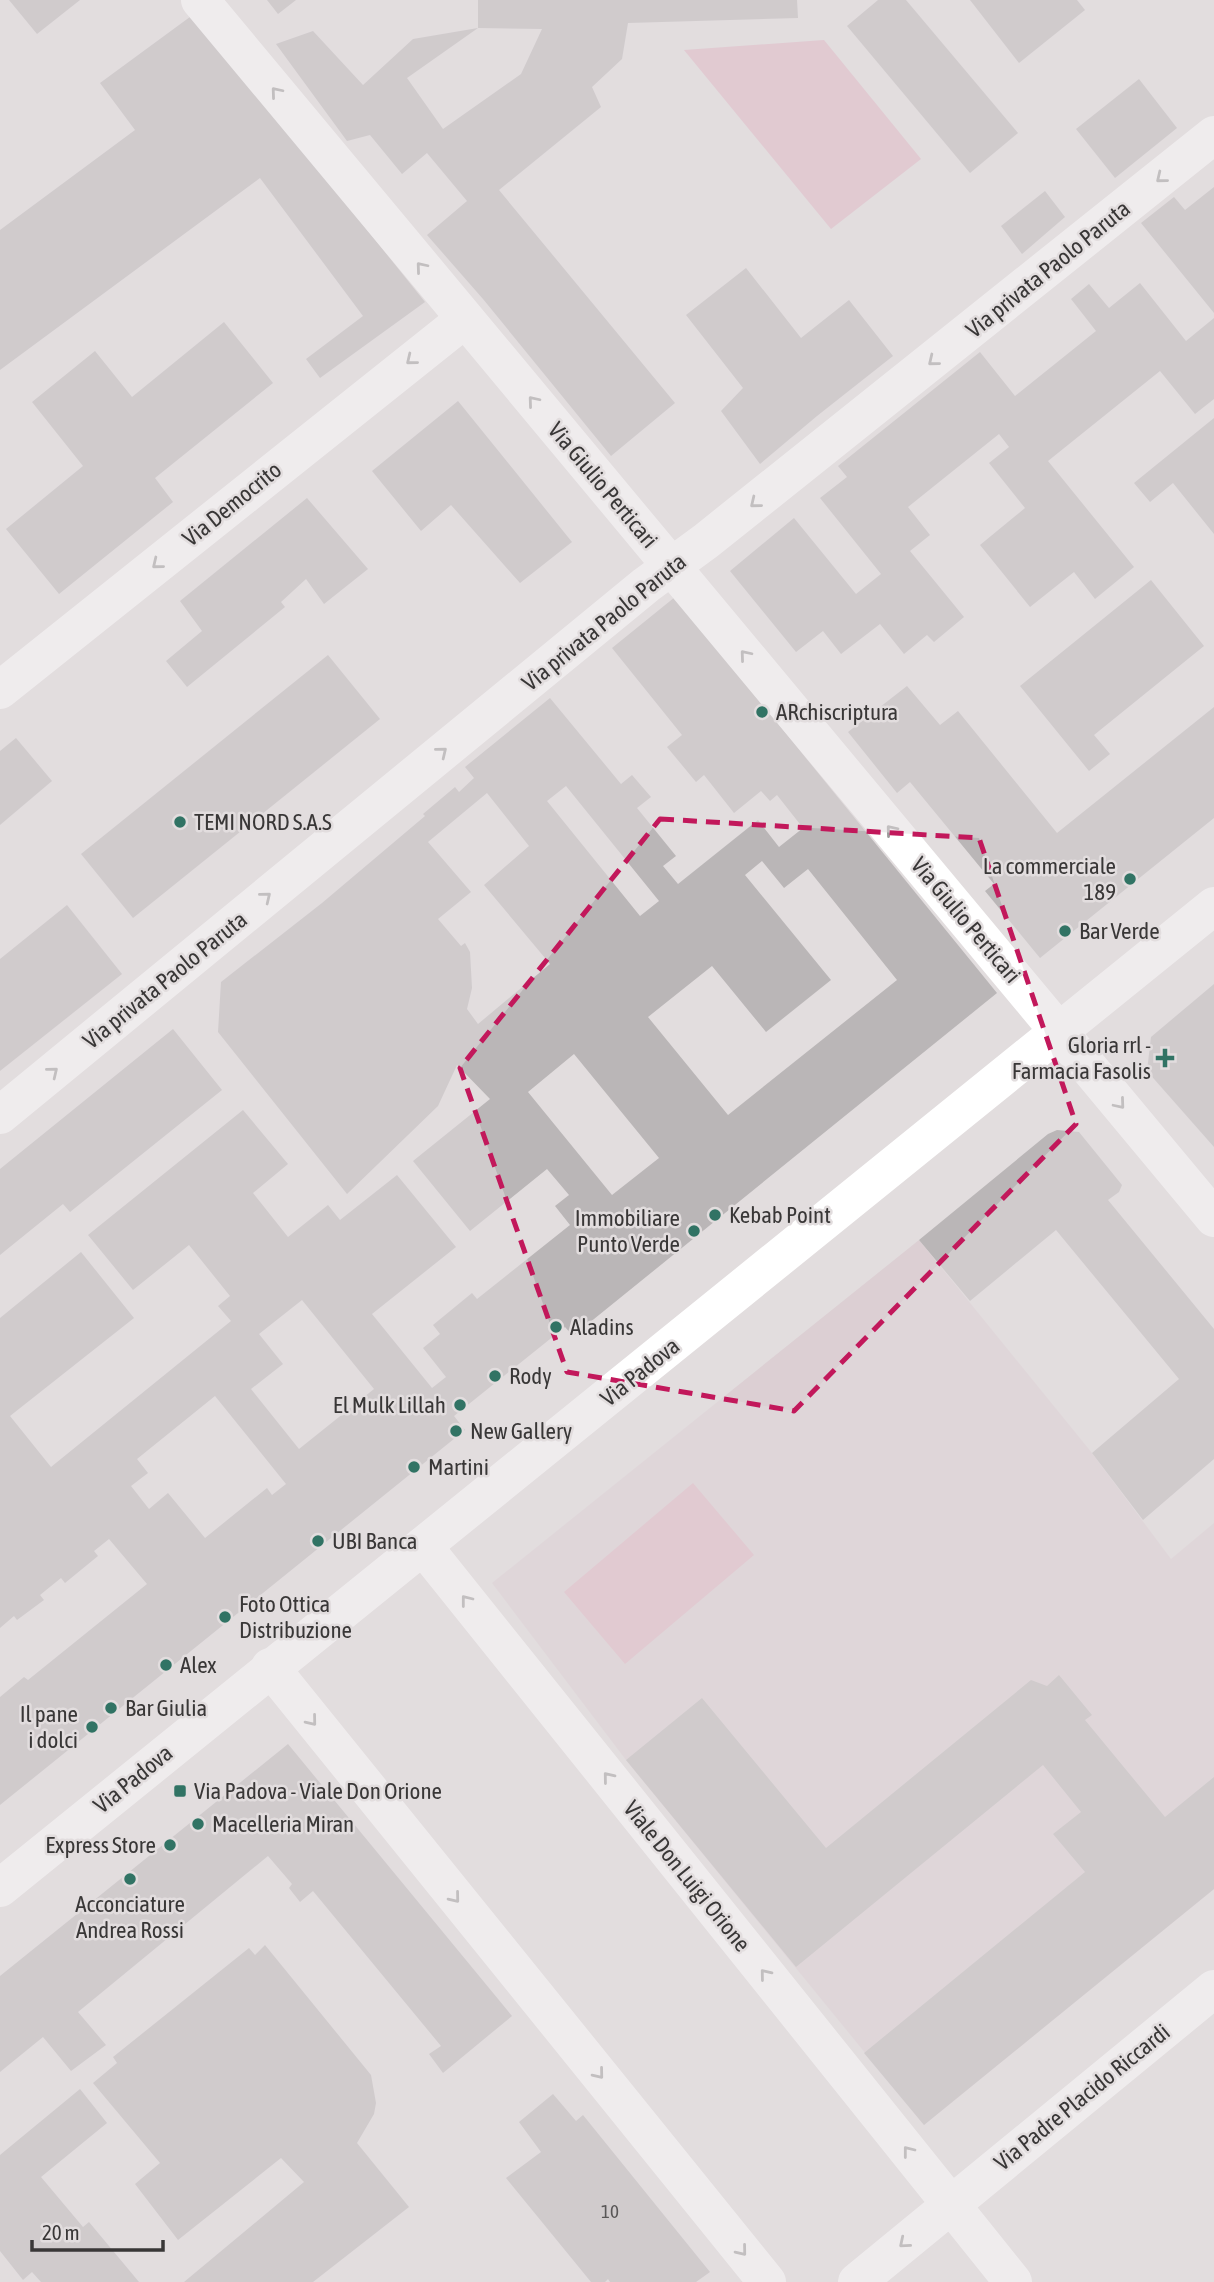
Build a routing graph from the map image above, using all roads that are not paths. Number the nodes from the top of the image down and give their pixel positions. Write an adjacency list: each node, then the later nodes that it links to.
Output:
1 (200, 0): 3 (street, Via Giulio Perticari, one-way to 1)
2 (1214, 135): 4 (street, Via privata Paolo Paruta, one-way to 4)
3 (465, 319): 4 (street, Via Giulio Perticari, one-way to 3); 5 (street, Via Democrito, one-way to 5)
4 (671, 566): 7 (street, Via Giulio Perticari, one-way to 4); 8 (street, Via privata Paolo Paruta, one-way to 4)
5 (0, 690)
6 (1214, 906): 7 (street, Via Padova)
7 (1061, 1033): 9 (street, Via Giulio Perticari, one-way to 9); 10 (street, Via Padova)
8 (0, 1115)
9 (1214, 1218)
10 (423, 1546): 11 (street, Via Padova); 14 (street, Viale Don Luigi Orione, one-way to 10)
11 (270, 1667): 12 (street, Via Padova); 15 (street, one-way to 15)
12 (0, 1888)
13 (1214, 1989): 14 (street, Via Padre Placido Riccardi)
14 (950, 2205): 16 (street, one-way to 16); 17 (street, Viale Don Luigi Orione)
15 (767, 2282)
16 (857, 2282)
17 (1013, 2282)

